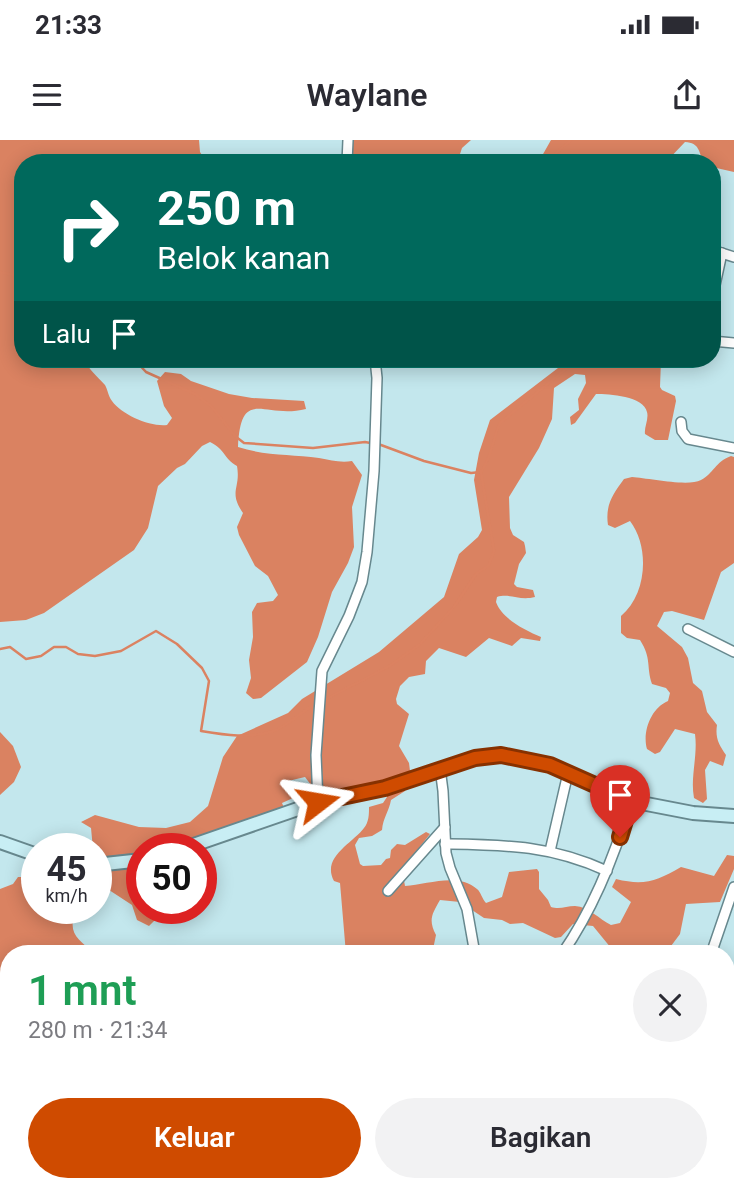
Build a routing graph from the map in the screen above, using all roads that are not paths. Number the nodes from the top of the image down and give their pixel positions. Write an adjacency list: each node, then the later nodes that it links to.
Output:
1 (376, 368): 9 (street)
2 (681, 422): 3 (street)
3 (734, 448)
4 (688, 629): 5 (street)
5 (734, 652)
6 (440, 768): 7 (main road); 9 (main road); 11 (street)
7 (568, 774): 8 (main road); 16 (street)
8 (631, 801): 10 (main road); 17 (street)
9 (318, 802): 12 (main road)
10 (734, 816)
11 (444, 827): 14 (street); 19 (street)
12 (217, 837)
13 (0, 842): 15 (main road)
14 (445, 844): 16 (street); 20 (street)
15 (21, 849)
16 (550, 851): 17 (street)
17 (607, 871): 21 (street)
18 (734, 887): 22 (street)
19 (388, 891)
20 (473, 945)
21 (568, 945)
22 (713, 945)

